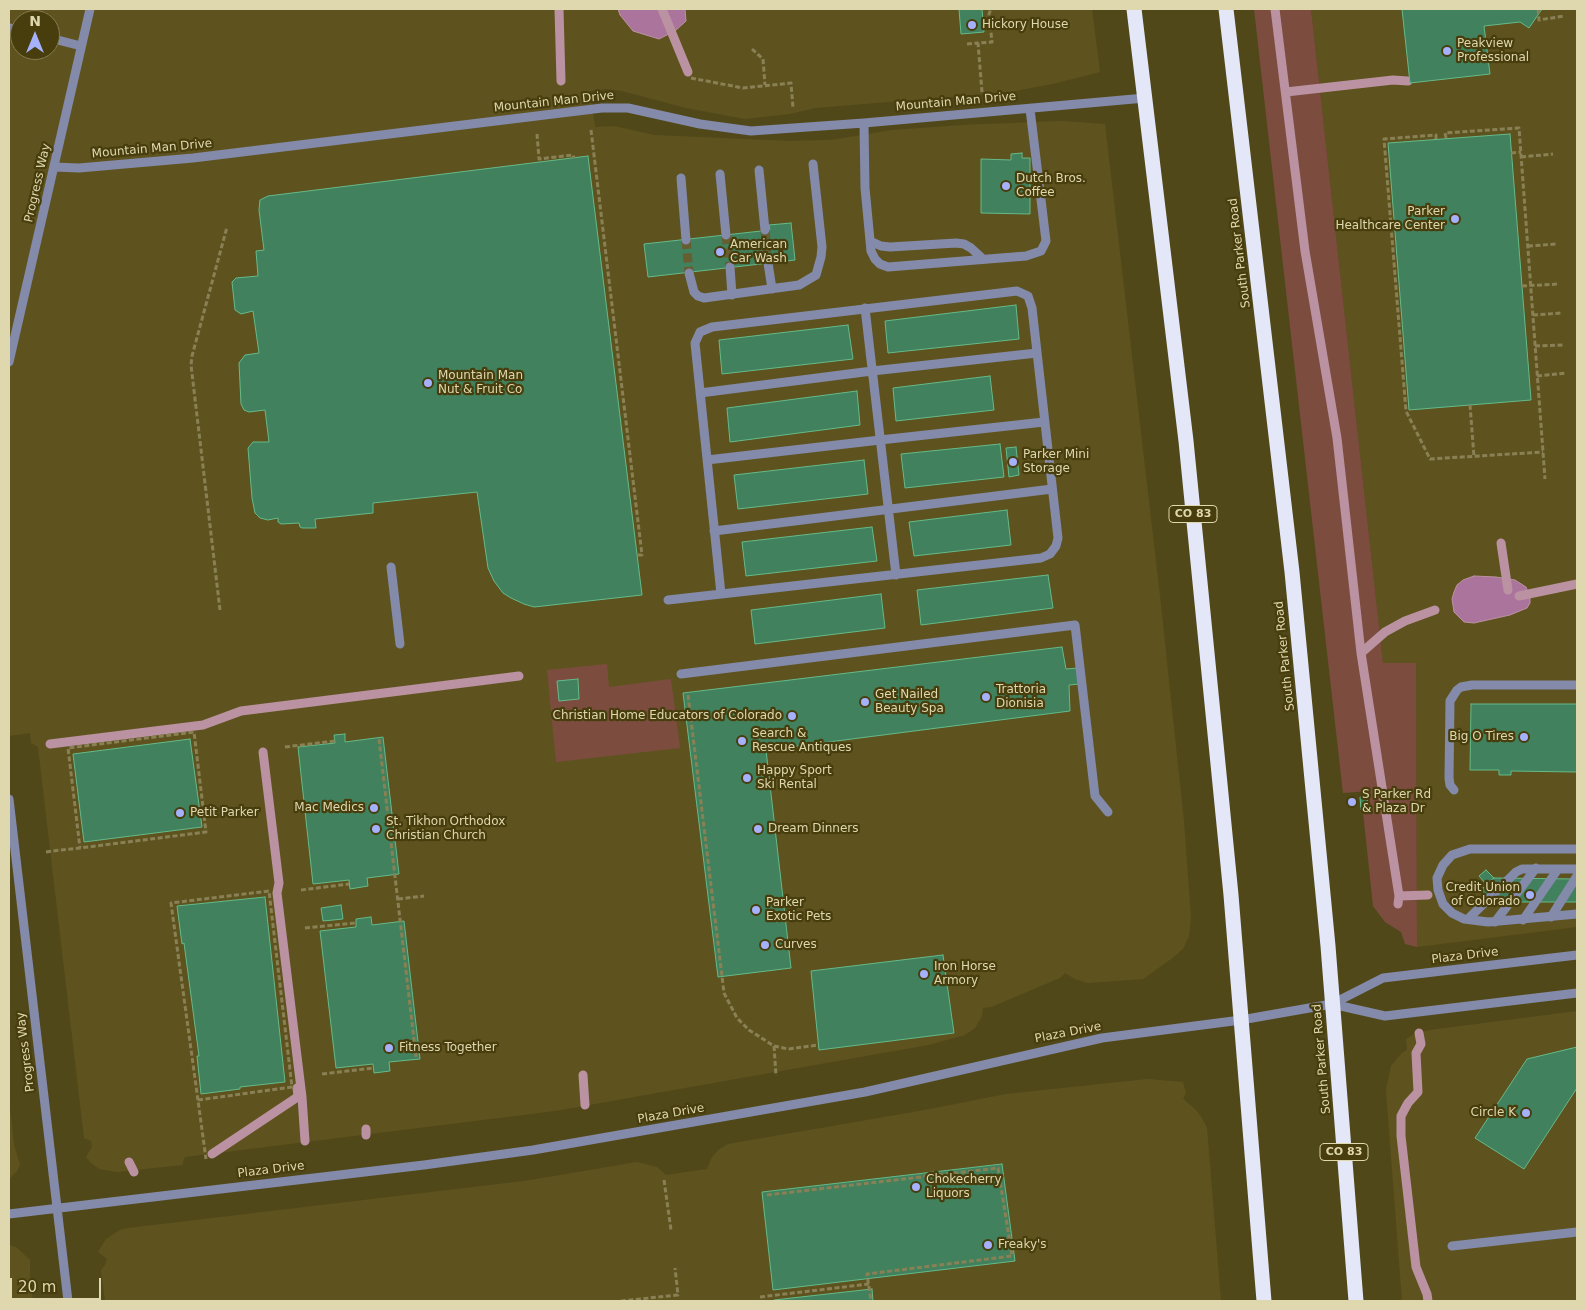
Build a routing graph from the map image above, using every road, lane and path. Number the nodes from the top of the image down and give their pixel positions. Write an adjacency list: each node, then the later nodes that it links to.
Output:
1 (90, 9): 10 (street, Progress Way)
2 (991, 9): 8 (path)
3 (1134, 9): 14 (highway, CO 83)
4 (1226, 9): 106 (highway, South Parker Road / CO 83)
5 (1538, 9): 6 (path)
6 (1564, 16)
7 (60, 41): 10 (street)
8 (978, 43): 9 (path); 17 (path)
9 (967, 44)
10 (81, 46): 29 (street, Progress Way)
11 (752, 49): 13 (path)
12 (691, 78): 13 (path)
13 (766, 85): 20 (path)
14 (1145, 98): 15 (street, Mountain Man Drive); 107 (highway, CO 83)
15 (1030, 109): 17 (street, Mountain Man Drive); 40 (street)
16 (588, 110): 18 (street, Mountain Man Drive); 20 (street, Mountain Man Drive); 70 (path)
17 (984, 113): 19 (street, Mountain Man Drive)
18 (535, 116): 27 (path); 29 (street, Mountain Man Drive)
19 (864, 123): 20 (street, Mountain Man Drive); 37 (street)
20 (795, 128)
21 (1446, 138): 23 (path)
22 (1436, 140): 64 (path)
23 (1521, 152): 24 (path); 26 (path)
24 (1511, 153)
25 (1553, 154): 26 (path)
26 (1521, 157): 39 (path)
27 (574, 158)
28 (813, 164): 47 (street)
29 (54, 167): 55 (street, Progress Way)
30 (759, 170): 34 (street)
31 (720, 174): 35 (street)
32 (681, 178): 36 (street)
33 (227, 227): 75 (path)
34 (765, 230)
35 (726, 235)
36 (686, 240)
37 (870, 241): 40 (street); 40 (street)
38 (1557, 244): 39 (path)
39 (1528, 246): 46 (path)
40 (982, 259)
41 (768, 263): 47 (street)
42 (730, 268): 48 (street)
43 (689, 272): 48 (street)
44 (1559, 284): 46 (path)
45 (1522, 286): 46 (path)
46 (1531, 286): 51 (path)
47 (772, 289): 48 (street)
48 (732, 295)
49 (865, 308): 54 (street); 56 (street); 59 (street)
50 (1562, 313): 51 (path)
51 (1533, 315): 53 (path)
52 (1564, 345): 53 (path)
53 (1535, 346): 58 (path)
54 (1037, 354): 56 (street); 61 (street)
55 (9, 362)
56 (872, 371): 59 (street); 62 (street)
57 (1566, 373): 58 (path)
58 (1537, 376): 63 (path)
59 (700, 393): 65 (street)
60 (1470, 405): 64 (path)
61 (1044, 422): 62 (street); 67 (street)
62 (880, 440): 65 (street); 68 (street)
63 (1543, 452): 64 (path); 66 (path)
64 (1474, 457)
65 (707, 460): 69 (street)
66 (1545, 479)
67 (1052, 489): 68 (street); 72 (street)
68 (888, 509): 69 (street); 72 (street)
69 (714, 531): 73 (street)
70 (637, 555)
71 (391, 566): 76 (street)
72 (896, 575): 73 (street)
73 (721, 594): 74 (street)
74 (668, 600)
75 (220, 610)
76 (400, 644)
77 (681, 674): 85 (street)
78 (1577, 685): 83 (street)
79 (688, 694): 109 (path)
80 (379, 739): 96 (path)
81 (335, 741): 82 (path)
82 (285, 747)
83 (1454, 790)
84 (9, 799): 118 (street, Progress Way)
85 (1108, 812)
86 (80, 848): 86 (path); 88 (path)
87 (1577, 850): 99 (street)
88 (46, 852)
89 (1536, 868): 90 (street); 99 (street); 101 (street)
90 (1558, 869): 91 (street); 100 (street)
91 (1577, 869)
92 (1577, 876): 98 (street)
93 (349, 884): 94 (path)
94 (301, 890)
95 (424, 896): 96 (path)
96 (398, 899): 110 (path)
97 (1577, 914): 98 (street)
98 (1551, 917): 100 (street)
99 (1468, 919): 101 (street)
100 (1523, 920): 101 (street)
101 (1495, 922)
102 (356, 923): 103 (path)
103 (305, 928)
104 (1577, 955): 106 (street, Plaza Drive)
105 (1577, 993): 106 (street, Plaza Drive)
106 (1332, 1004): 107 (street, Plaza Drive); 130 (highway, South Parker Road / CO 83)
107 (1241, 1020): 118 (street, Plaza Drive); 129 (highway, CO 83)
108 (818, 1045): 109 (path)
109 (774, 1046): 113 (path)
110 (416, 1057)
111 (373, 1068): 112 (path)
112 (322, 1074)
113 (776, 1076)
114 (198, 1100): 114 (path); 115 (path)
115 (206, 1159)
116 (664, 1180): 120 (path)
117 (767, 1196): 124 (path)
118 (57, 1208): 119 (street, Plaza Drive); 126 (street, Progress Way)
119 (9, 1214)
120 (671, 1230)
121 (1577, 1232): 122 (street)
122 (1452, 1246)
123 (674, 1268): 127 (path)
124 (868, 1284): 125 (path); 128 (path)
125 (760, 1297)
126 (68, 1301)
127 (621, 1301)
128 (870, 1301)
129 (1264, 1301)
130 (1356, 1301)

